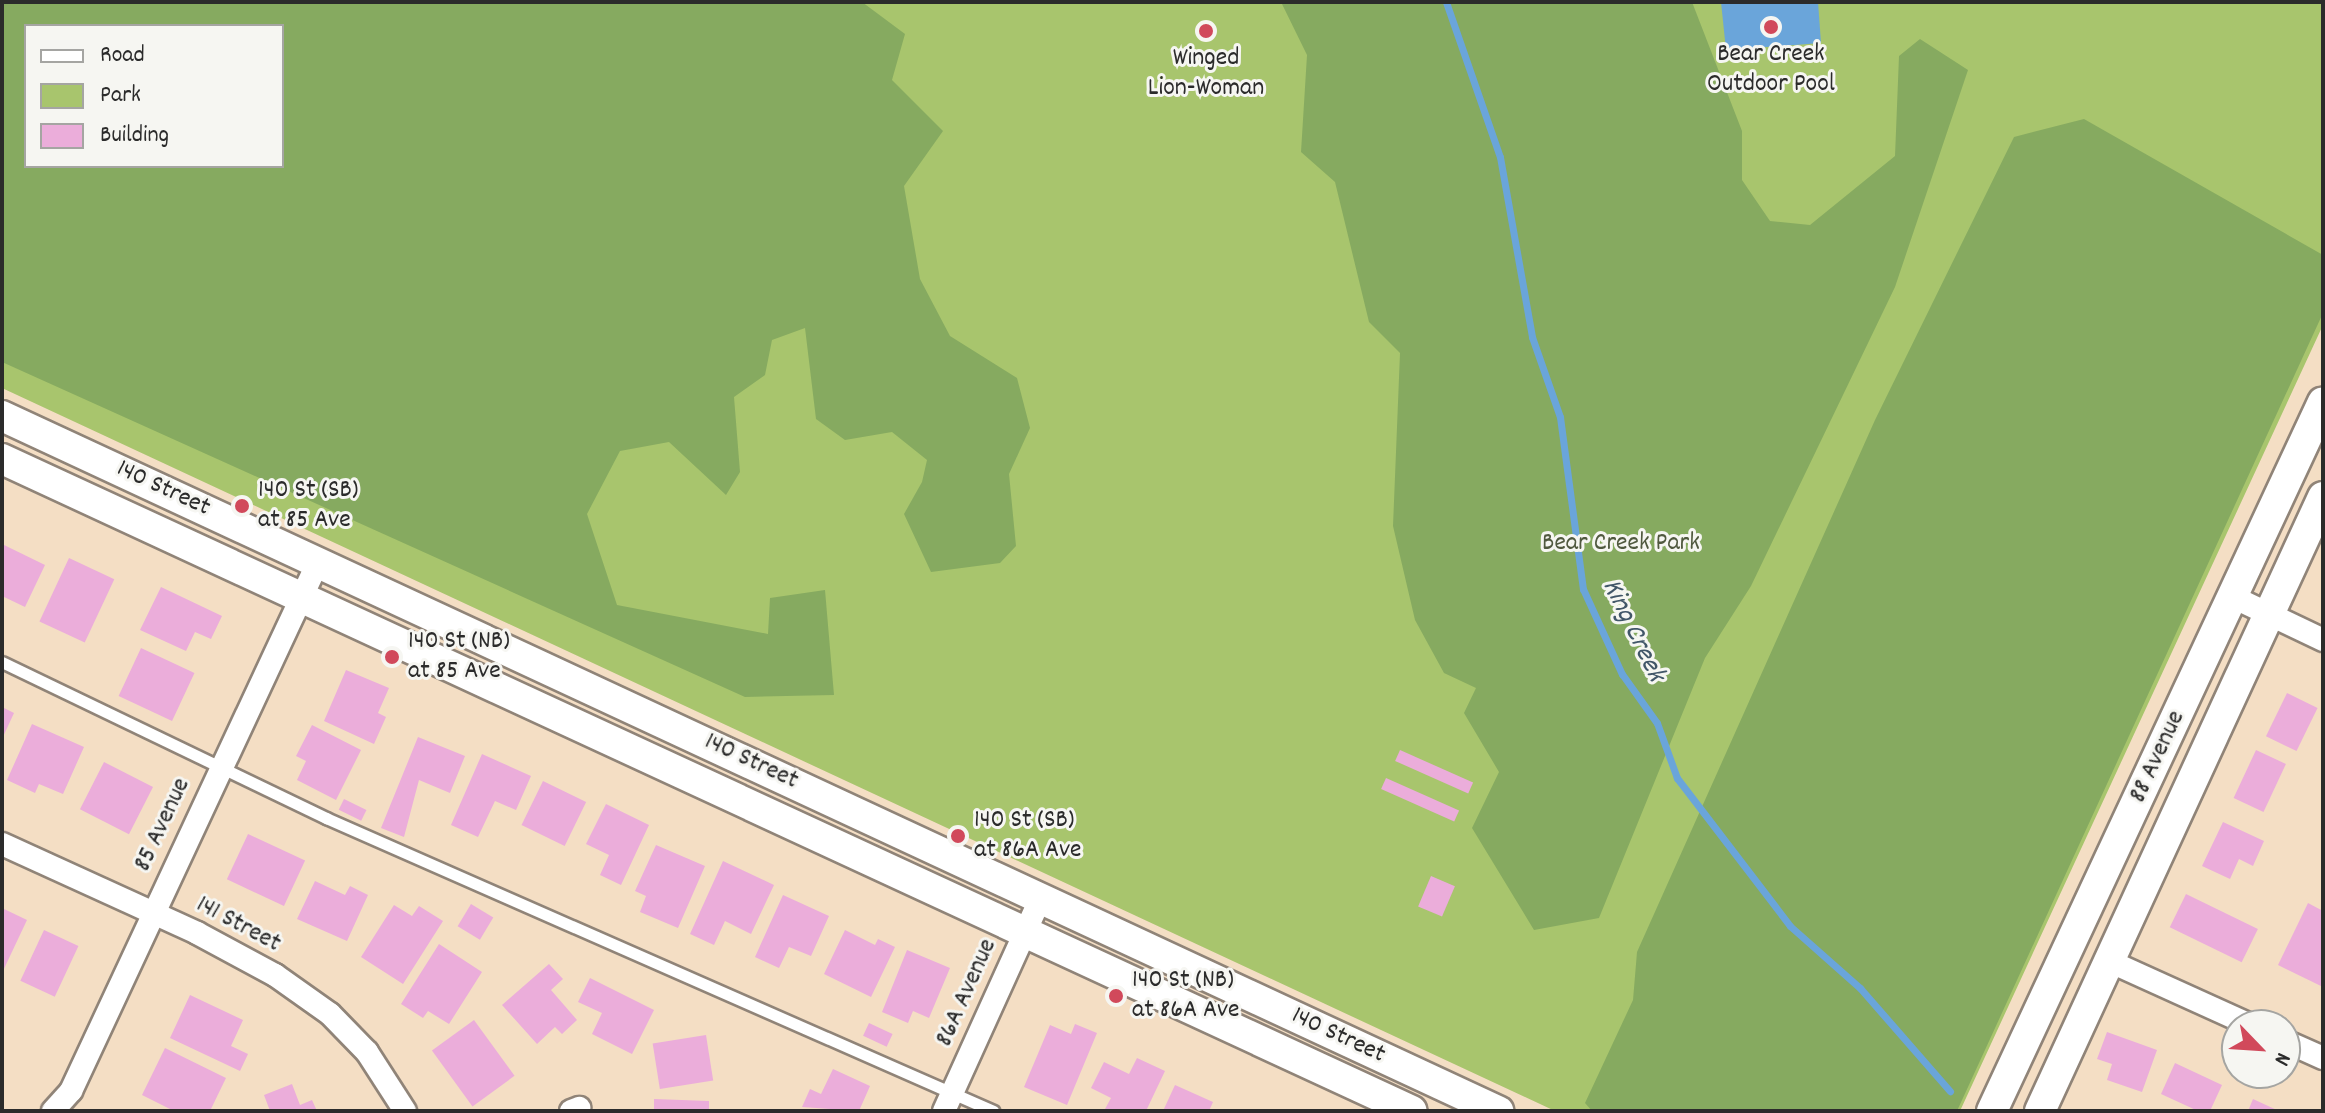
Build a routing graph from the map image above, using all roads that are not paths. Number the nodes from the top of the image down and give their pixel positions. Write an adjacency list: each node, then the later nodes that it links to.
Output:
1 (2323, 402): 6 (main road, 88 Avenue)
2 (2, 416): 5 (main road, 140 Street)
3 (2, 459): 7 (main road, 140 Street)
4 (2323, 497): 8 (main road, 88 Avenue)
5 (319, 560): 7 (street, 85 Avenue); 13 (main road, 140 Street)
6 (2233, 597): 8 (street); 26 (main road, 88 Avenue)
7 (300, 600): 11 (street, 85 Avenue); 15 (main road, 140 Street)
8 (2268, 614): 9 (street); 16 (main road, 88 Avenue)
9 (2323, 640)
10 (2, 662): 11 (lane)
11 (221, 769): 14 (street, 85 Avenue); 20 (lane)
12 (2, 844): 14 (street, 141 Street)
13 (1041, 897): 15 (street, 86A Avenue); 25 (main road, 140 Street)
14 (153, 912): 21 (street, 85 Avenue); 22 (street, 141 Street)
15 (1026, 931): 20 (street, 86A Avenue); 24 (main road, 140 Street)
16 (2109, 961): 17 (street); 27 (main road, 88 Avenue)
17 (2221, 1012)
18 (2301, 1048): 19 (street)
19 (2323, 1058)
20 (949, 1102): 23 (lane)
21 (53, 1111)
22 (405, 1111)
23 (993, 1111)
24 (1412, 1111)
25 (1498, 1111)
26 (1992, 1111)
27 (2040, 1111)

